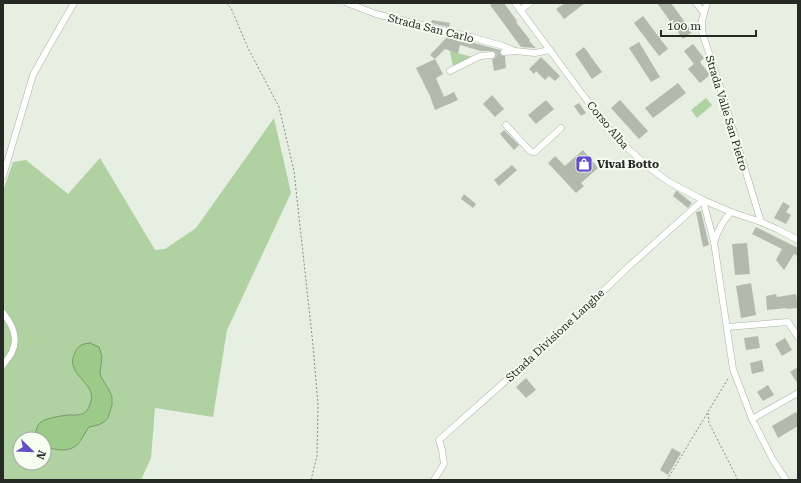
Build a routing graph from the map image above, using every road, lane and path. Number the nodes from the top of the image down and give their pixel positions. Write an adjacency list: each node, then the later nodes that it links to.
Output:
1 (74, 3): 17 (street)
2 (226, 3): 31 (path)
3 (347, 3): 11 (street, Strada San Carlo)
4 (515, 3): 8 (street, Corso Alba)
5 (530, 3): 8 (street)
6 (696, 3): 9 (street)
7 (707, 3): 9 (street, Strada Valle San Pietro)
8 (520, 10): 10 (street, Corso Alba)
9 (704, 12): 20 (street, Strada Valle San Pietro)
10 (550, 50): 11 (street, Strada San Carlo); 18 (street, Corso Alba)
11 (515, 51): 12 (street, Strada San Carlo)
12 (504, 52)
13 (492, 55): 14 (street, Strada San Carlo)
14 (450, 71)
15 (506, 125): 16 (street)
16 (561, 128)
17 (3, 176)
18 (703, 200): 19 (street, Corso Alba); 22 (street); 32 (street, Strada Divisione Langhe)
19 (731, 212): 20 (street, Corso Alba); 22 (street)
20 (761, 222): 21 (street, Corso Alba)
21 (798, 240)
22 (714, 242): 24 (street)
23 (3, 313): 26 (street)
24 (727, 326): 25 (street); 27 (street)
25 (798, 337)
26 (3, 365)
27 (733, 369): 29 (path); 30 (street)
28 (798, 393): 30 (street)
29 (708, 412): 33 (path); 34 (path)
30 (752, 419): 35 (street)
31 (311, 480)
32 (434, 480)
33 (667, 480)
34 (738, 480)
35 (786, 480)

